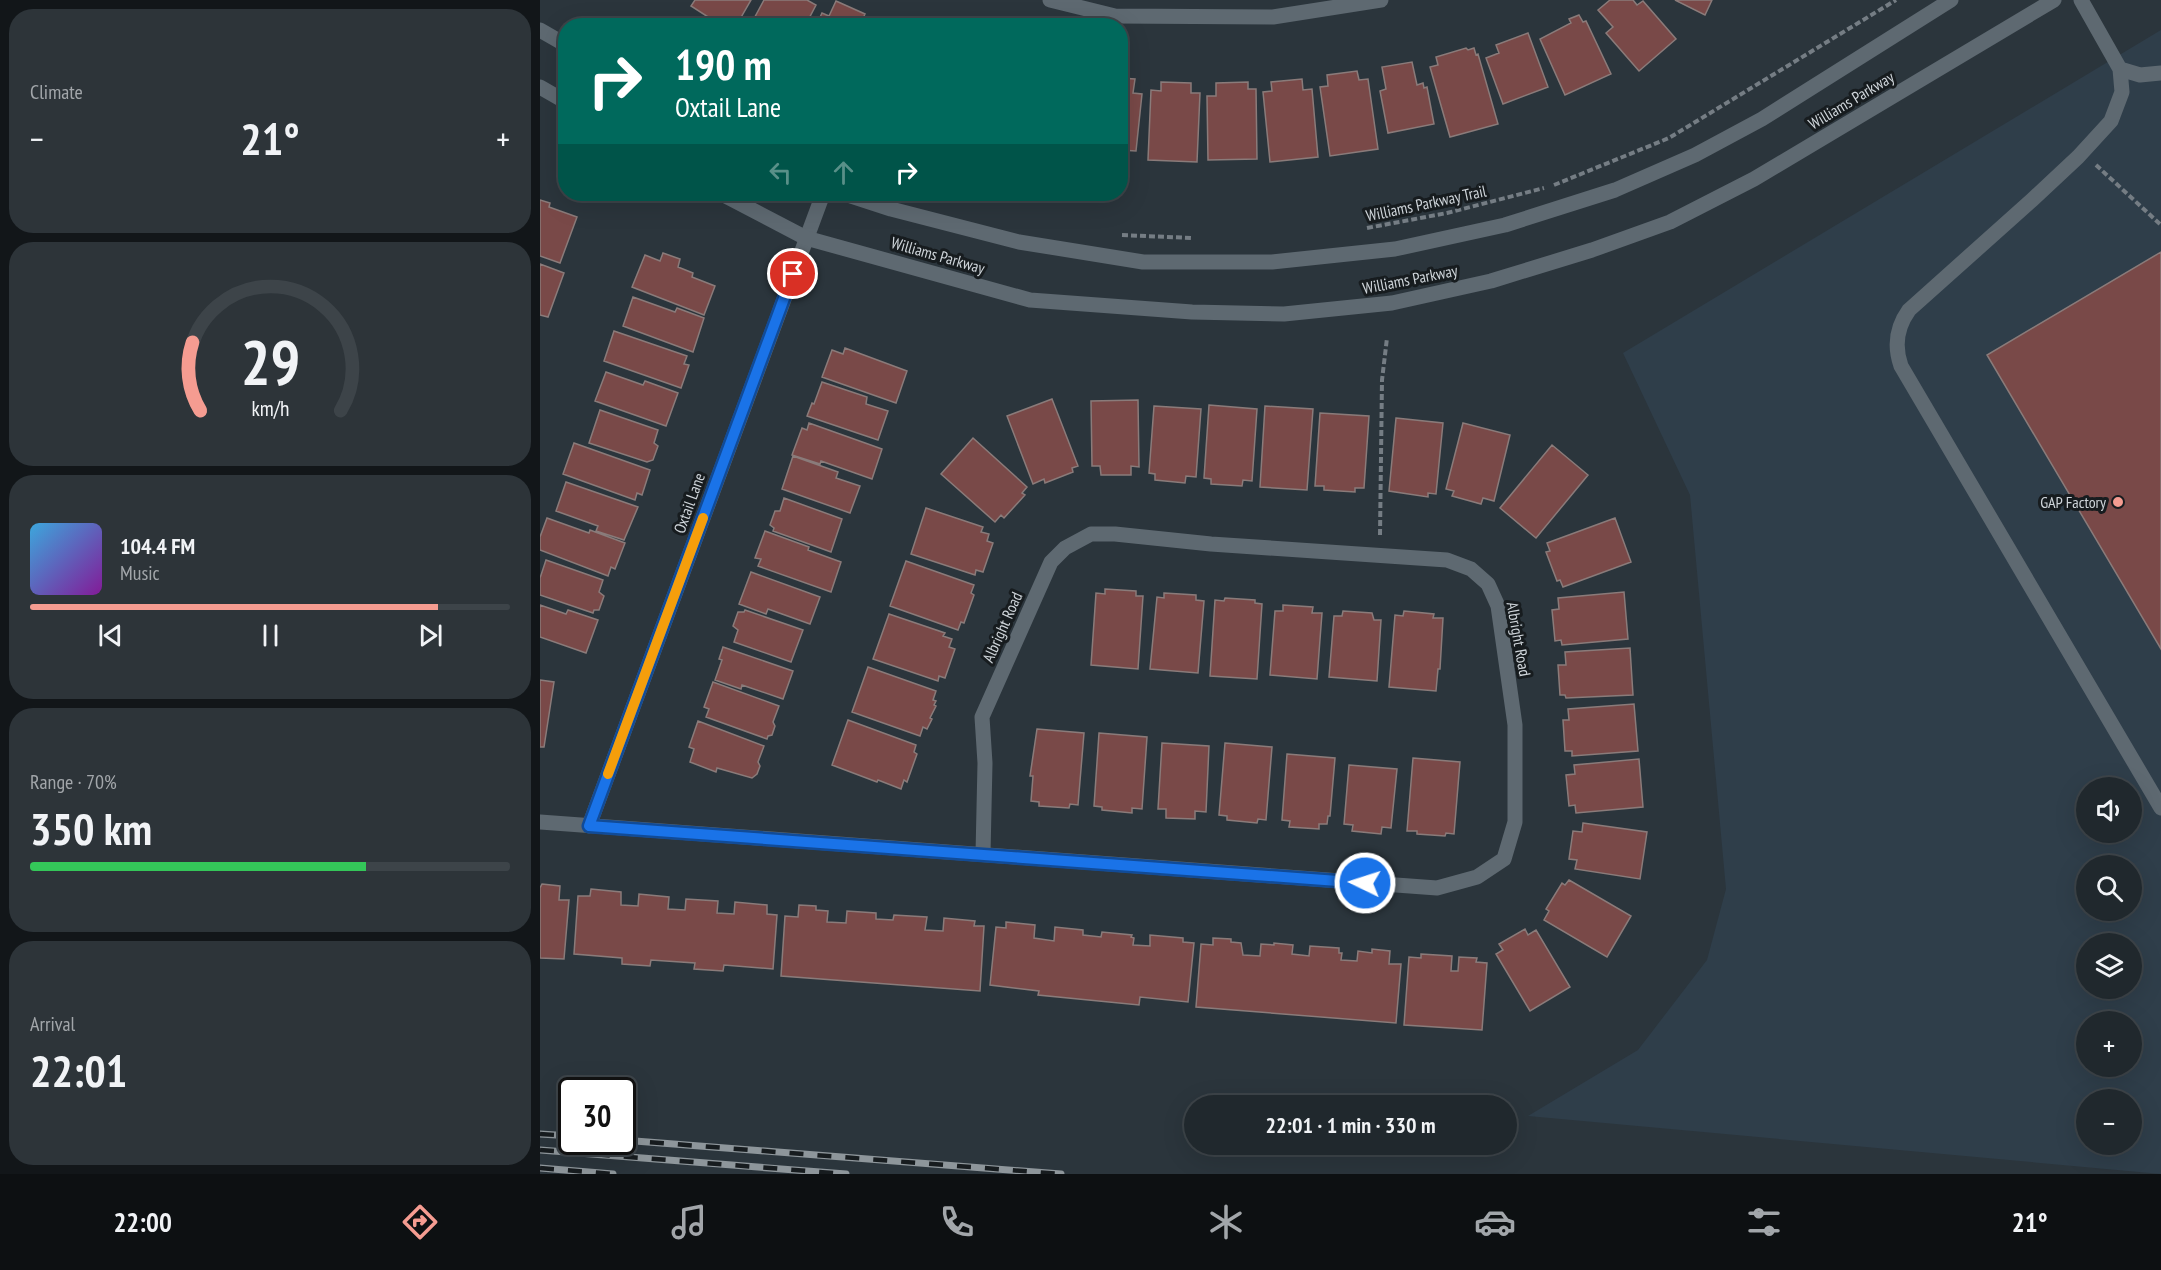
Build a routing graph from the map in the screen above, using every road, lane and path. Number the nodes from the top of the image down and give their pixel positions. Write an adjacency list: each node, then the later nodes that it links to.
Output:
1 (1050, 0): 2 (street)
2 (1381, 0)
3 (1896, 0): 18 (path, Williams Parkway Trail)
4 (1951, 0): 16 (street, Williams Parkway)
5 (2054, 0): 20 (street, Williams Parkway)
6 (2081, 0): 9 (street)
7 (540, 30): 8 (street)
8 (558, 40)
9 (2120, 69): 10 (street); 13 (street)
10 (2161, 73)
11 (540, 87): 12 (street)
12 (558, 97)
13 (2082, 153): 17 (path); 24 (street)
14 (736, 201): 20 (street, Williams Parkway)
15 (820, 201): 20 (street, Oxtail Lane)
16 (866, 201)
17 (2161, 225)
18 (1358, 230)
19 (1122, 235): 21 (path)
20 (806, 237): 26 (street, Oxtail Lane)
21 (1194, 238)
22 (1387, 338): 23 (path)
23 (1380, 556): 27 (street, Albright Road); 27 (street, Albright Road)
24 (2161, 808)
25 (540, 822): 26 (street, Albright Road)
26 (589, 826): 27 (street, Albright Road)
27 (983, 854)

